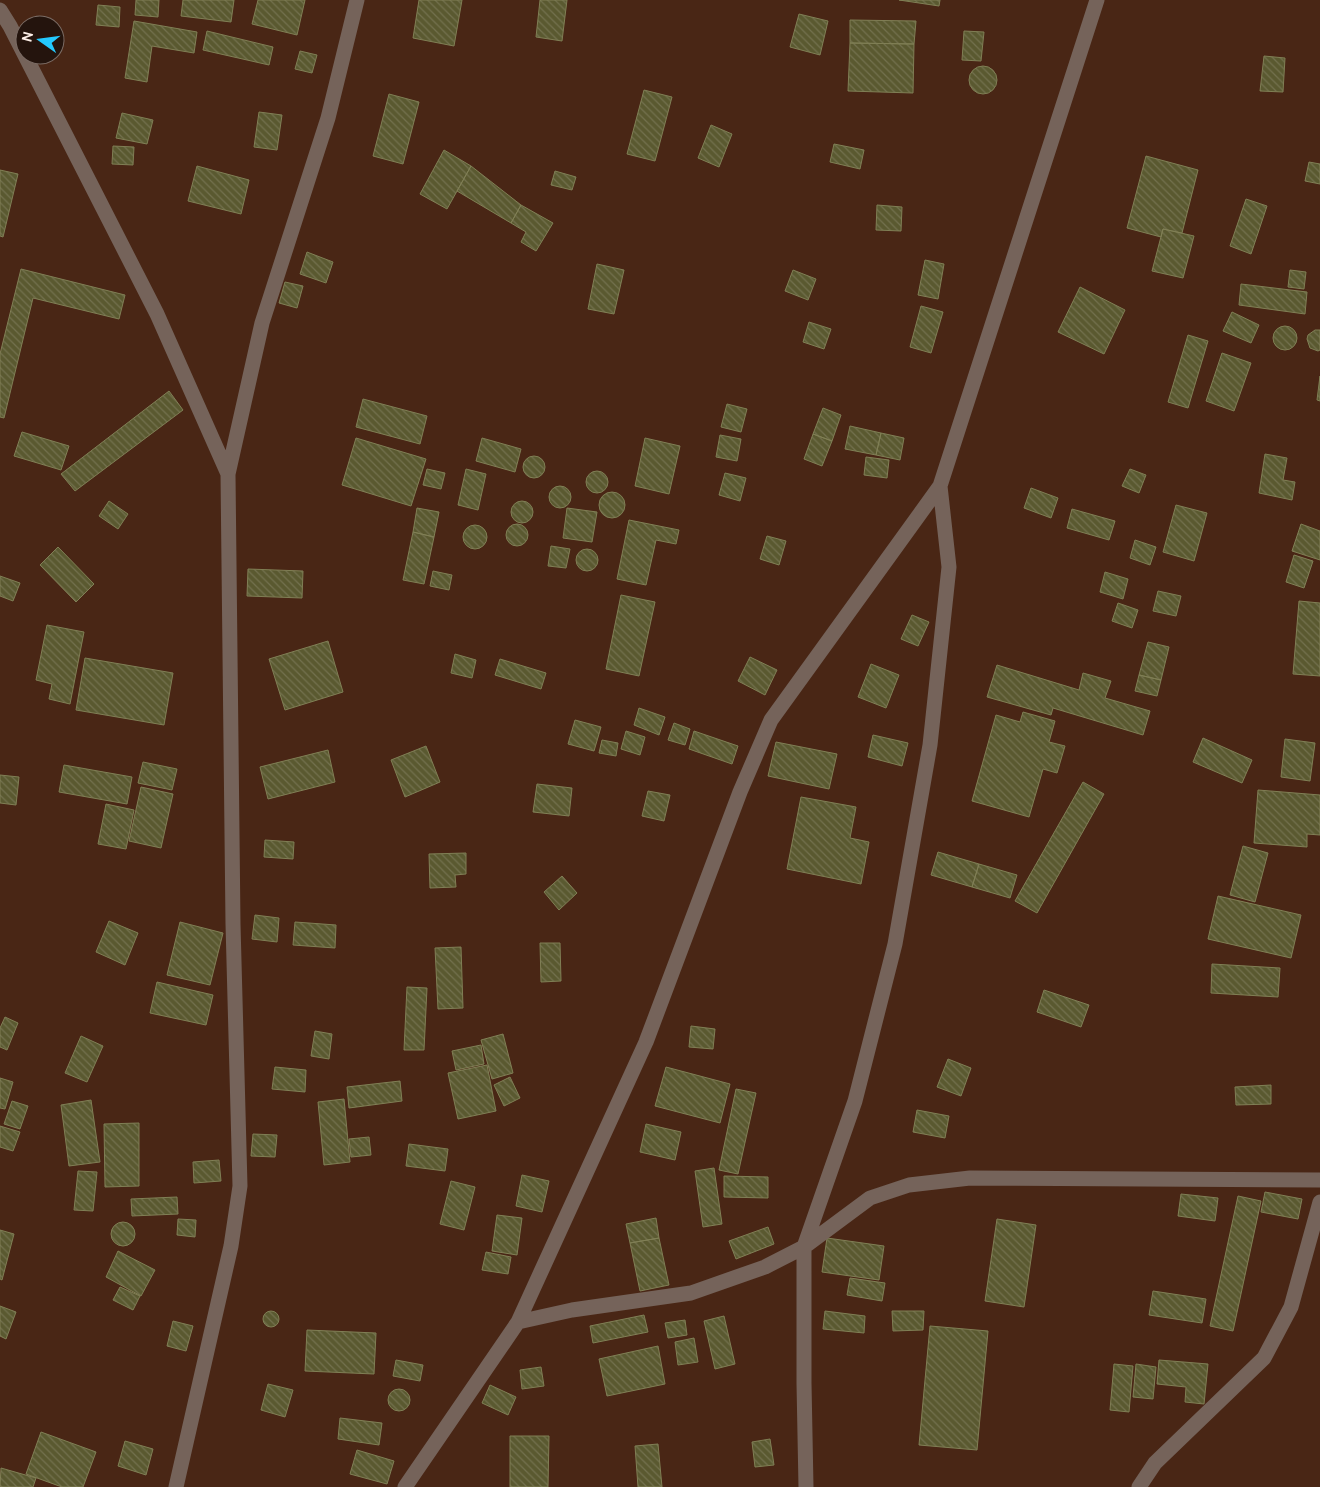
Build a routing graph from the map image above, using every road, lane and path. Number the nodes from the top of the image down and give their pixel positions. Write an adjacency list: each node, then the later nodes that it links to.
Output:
1 (357, 0): 4 (street)
2 (1097, 0): 5 (street)
3 (0, 10): 4 (street)
4 (228, 474): 10 (street)
5 (940, 486): 8 (street); 9 (street)
6 (1320, 1180): 8 (street)
7 (1320, 1202): 13 (street)
8 (804, 1248): 9 (street); 12 (street)
9 (518, 1322): 11 (street)
10 (176, 1487)
11 (405, 1487)
12 (806, 1487)
13 (1139, 1487)

